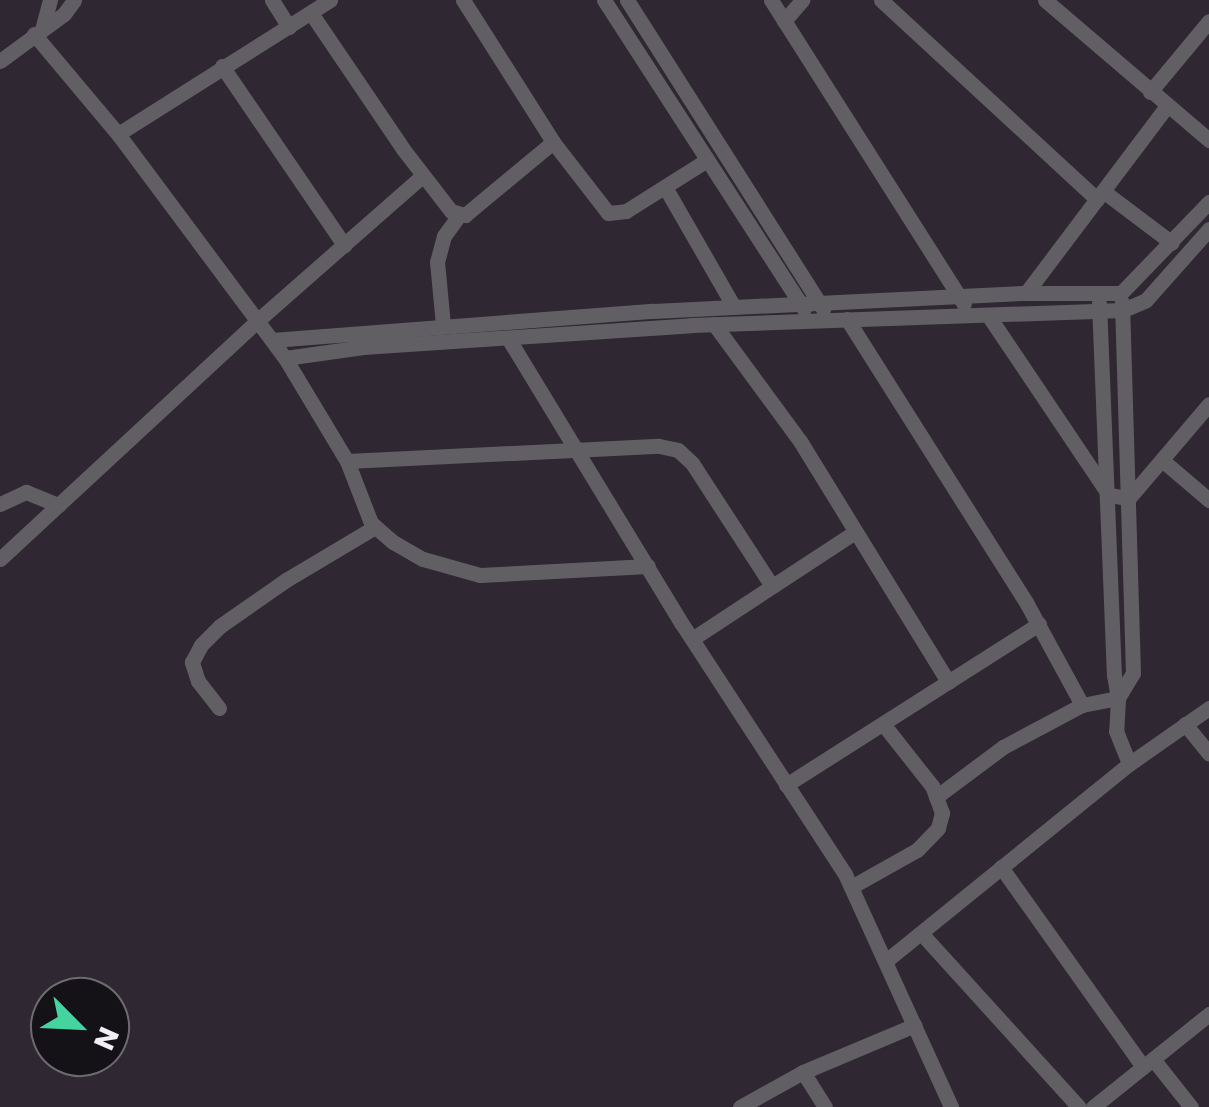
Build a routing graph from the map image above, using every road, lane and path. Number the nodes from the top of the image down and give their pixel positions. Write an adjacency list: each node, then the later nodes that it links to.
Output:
1 (74, 0): 16 (street)
2 (272, 0): 15 (street)
3 (330, 0): 12 (street)
4 (464, 0): 23 (street)
5 (604, 0): 24 (street)
6 (627, 0): 37 (street)
7 (771, 0): 13 (street)
8 (802, 0): 13 (street)
9 (881, 0): 27 (street)
10 (1045, 0): 19 (street)
11 (47, 1): 16 (street)
12 (311, 13): 15 (street); 25 (street)
13 (784, 20): 34 (street)
14 (1209, 21): 19 (street)
15 (289, 26): 18 (street)
16 (39, 30): 17 (street); 21 (street)
17 (0, 61)
18 (222, 66): 21 (street); 32 (street)
19 (1150, 92): 20 (street)
20 (1168, 106): 22 (street); 27 (street)
21 (118, 134): 43 (street)
22 (1209, 140)
23 (553, 142): 26 (street); 29 (street)
24 (707, 160): 26 (street); 38 (street)
25 (422, 176): 29 (street); 32 (street)
26 (665, 186): 39 (street)
27 (1100, 195): 31 (street); 33 (street)
28 (1209, 202): 31 (street)
29 (460, 214): 45 (street)
30 (1209, 229): 36 (street)
31 (1172, 243): 36 (street)
32 (344, 245): 43 (street)
33 (1026, 293): 34 (street); 35 (street)
34 (960, 297): 37 (street); 41 (street)
35 (1099, 301): 36 (street); 40 (street); 54 (street)
36 (1122, 302): 55 (street)
37 (819, 303): 38 (street); 42 (street)
38 (800, 304): 39 (street); 44 (street)
39 (734, 307): 45 (street)
40 (988, 315): 41 (street); 54 (street)
41 (971, 316): 42 (street)
42 (839, 320): 44 (street); 64 (street)
43 (257, 321): 48 (street); 58 (street)
44 (812, 321): 46 (street)
45 (444, 324): 48 (street)
46 (714, 324): 47 (street); 60 (street)
47 (508, 338): 49 (street); 51 (street)
48 (272, 340): 49 (street)
49 (285, 358): 53 (street)
50 (1209, 404): 52 (street)
51 (579, 450): 53 (street); 62 (street); 63 (street)
52 (1162, 460): 55 (street); 56 (street)
53 (346, 461): 59 (street)
54 (1109, 495): 55 (street); 67 (street)
55 (1129, 498): 67 (street)
56 (1209, 500)
57 (0, 504): 58 (street)
58 (59, 506): 61 (street)
59 (375, 526): 62 (street); 69 (street)
60 (855, 532): 63 (street); 66 (street)
61 (0, 559)
62 (648, 566): 65 (street)
63 (772, 586): 65 (street)
64 (1039, 624): 66 (street); 68 (street)
65 (692, 639): 75 (street)
66 (948, 682): 71 (street)
67 (1118, 698): 68 (street); 74 (street)
68 (1082, 706): 76 (street)
69 (220, 708)
70 (1209, 708): 72 (street)
71 (883, 724): 75 (street); 76 (street)
72 (1185, 724): 73 (street); 74 (street)
73 (1209, 754)
74 (1129, 764): 77 (street)
75 (786, 785): 78 (street)
76 (936, 798): 78 (street)
77 (1002, 867): 79 (street); 83 (street)
78 (851, 887): 80 (street)
79 (921, 933): 80 (street); 88 (street)
80 (887, 960): 82 (street)
81 (1209, 1014): 83 (street)
82 (915, 1025): 84 (street); 87 (street)
83 (1148, 1063): 89 (street); 90 (street)
84 (803, 1072): 85 (street); 86 (street)
85 (740, 1107)
86 (825, 1107)
87 (950, 1107)
88 (1079, 1107)
89 (1093, 1107)
90 (1190, 1107)

